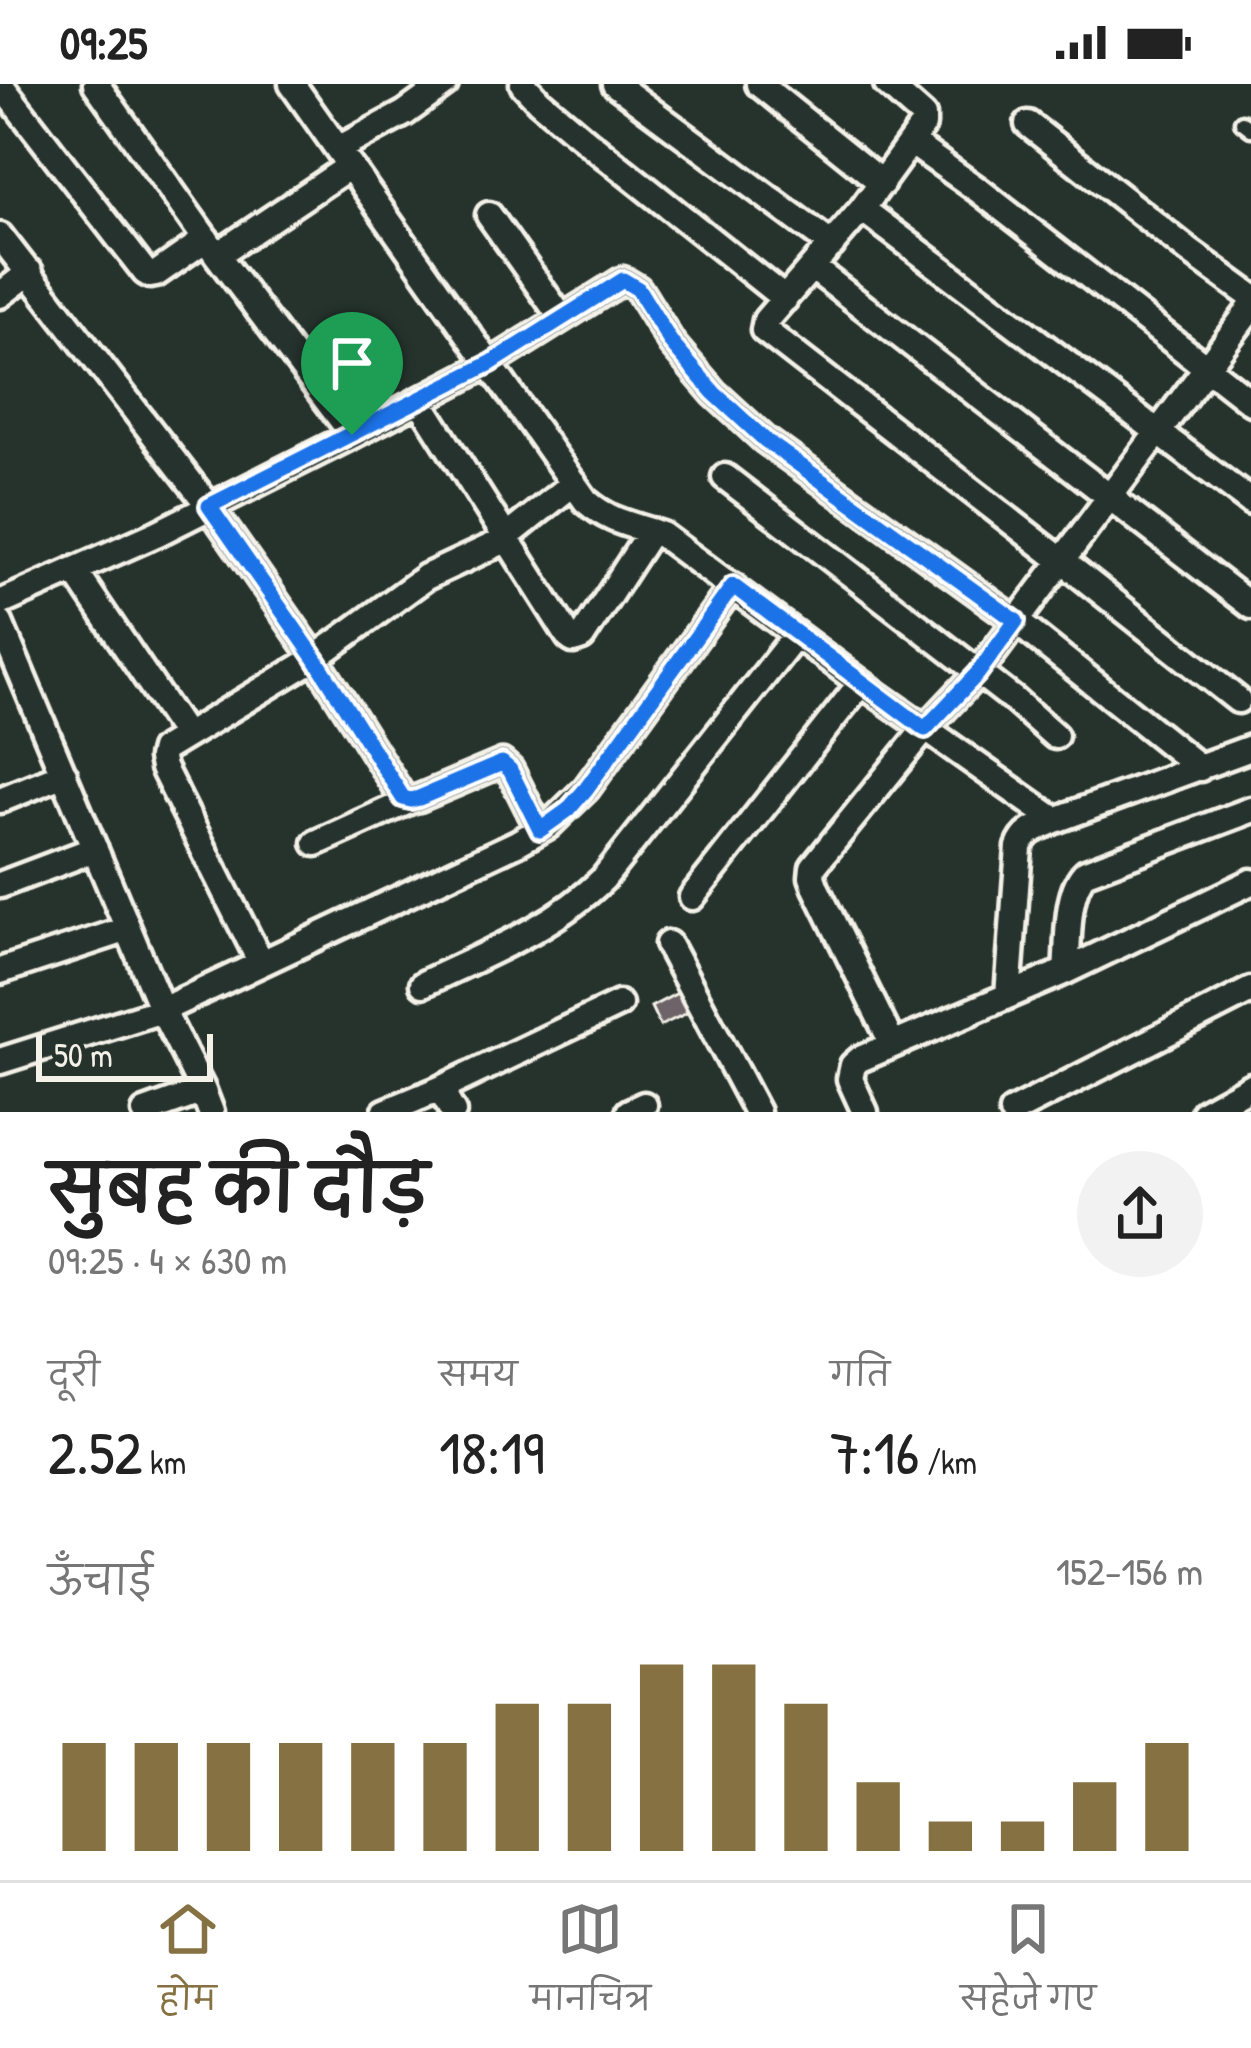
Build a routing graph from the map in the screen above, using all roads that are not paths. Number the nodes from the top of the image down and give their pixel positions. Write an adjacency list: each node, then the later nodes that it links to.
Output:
1 (0, 84): 17 (street)
2 (96, 84): 17 (street)
3 (292, 84): 11 (street)
4 (445, 84): 11 (street)
5 (524, 84): 22 (street)
6 (615, 84): 16 (street)
7 (758, 84): 12 (street)
8 (887, 84): 10 (street)
9 (1028, 124): 21 (street)
10 (912, 143): 12 (street); 26 (street)
11 (344, 158): 17 (street); 25 (street)
12 (882, 183): 13 (street)
13 (862, 209): 16 (street); 29 (street)
14 (489, 215): 24 (street)
15 (0, 236): 19 (street)
16 (832, 245): 18 (street)
17 (211, 247): 30 (street)
18 (813, 268): 22 (street); 33 (street)
19 (30, 272): 20 (street); 35 (street)
20 (0, 295)
21 (1251, 296)
22 (785, 299): 38 (street)
23 (1251, 308): 26 (street)
24 (561, 317): 25 (street); 43 (street)
25 (491, 363): 27 (street); 32 (street)
26 (1205, 367): 28 (street); 29 (street)
27 (419, 400): 30 (street); 37 (street)
28 (1251, 403)
29 (1157, 432): 33 (street); 34 (street)
30 (352, 435): 35 (street)
31 (724, 477): 47 (street)
32 (574, 483): 36 (street); 37 (street)
33 (1108, 498): 38 (street); 42 (street)
34 (1251, 502)
35 (209, 506): 39 (street); 46 (street)
36 (651, 531): 37 (street); 40 (street)
37 (506, 538): 46 (street)
38 (1061, 560): 43 (street); 49 (street)
39 (74, 569): 41 (street); 51 (street)
40 (733, 586): 45 (street); 60 (street)
41 (0, 602)
42 (1251, 606)
43 (1016, 621): 47 (street); 54 (street)
44 (0, 623): 55 (street)
45 (796, 635): 48 (street); 71 (street)
46 (315, 658): 51 (street); 57 (street)
47 (978, 673): 50 (street); 52 (street)
48 (861, 683): 50 (street); 65 (street)
49 (1238, 700)
50 (925, 729): 59 (street); 76 (street)
51 (185, 735): 68 (street)
52 (1055, 736)
53 (1251, 748): 54 (street)
54 (1200, 768): 59 (street)
55 (64, 774): 56 (street); 62 (street)
56 (0, 800)
57 (411, 800): 60 (street); 61 (street)
58 (1251, 810): 70 (street)
59 (1055, 820): 73 (street)
60 (540, 830): 68 (street)
61 (316, 843)
62 (95, 849): 64 (street); 66 (street)
63 (1251, 882): 70 (street)
64 (0, 885)
65 (692, 897)
66 (128, 929): 69 (street); 75 (street)
67 (668, 944): 84 (street)
68 (261, 963): 75 (street)
69 (0, 971)
70 (1066, 971): 73 (street)
71 (423, 984)
72 (1251, 990): 86 (street)
73 (1008, 996): 76 (street)
74 (619, 1004): 79 (street)
75 (162, 1010): 77 (street); 80 (street)
76 (893, 1046): 85 (street)
77 (0, 1061)
78 (1251, 1086): 87 (street)
79 (440, 1089): 82 (street); 83 (street)
80 (207, 1102): 81 (street)
81 (146, 1112)
82 (385, 1112)
83 (453, 1112)
84 (757, 1112)
85 (865, 1112)
86 (1012, 1112)
87 (1204, 1112)

